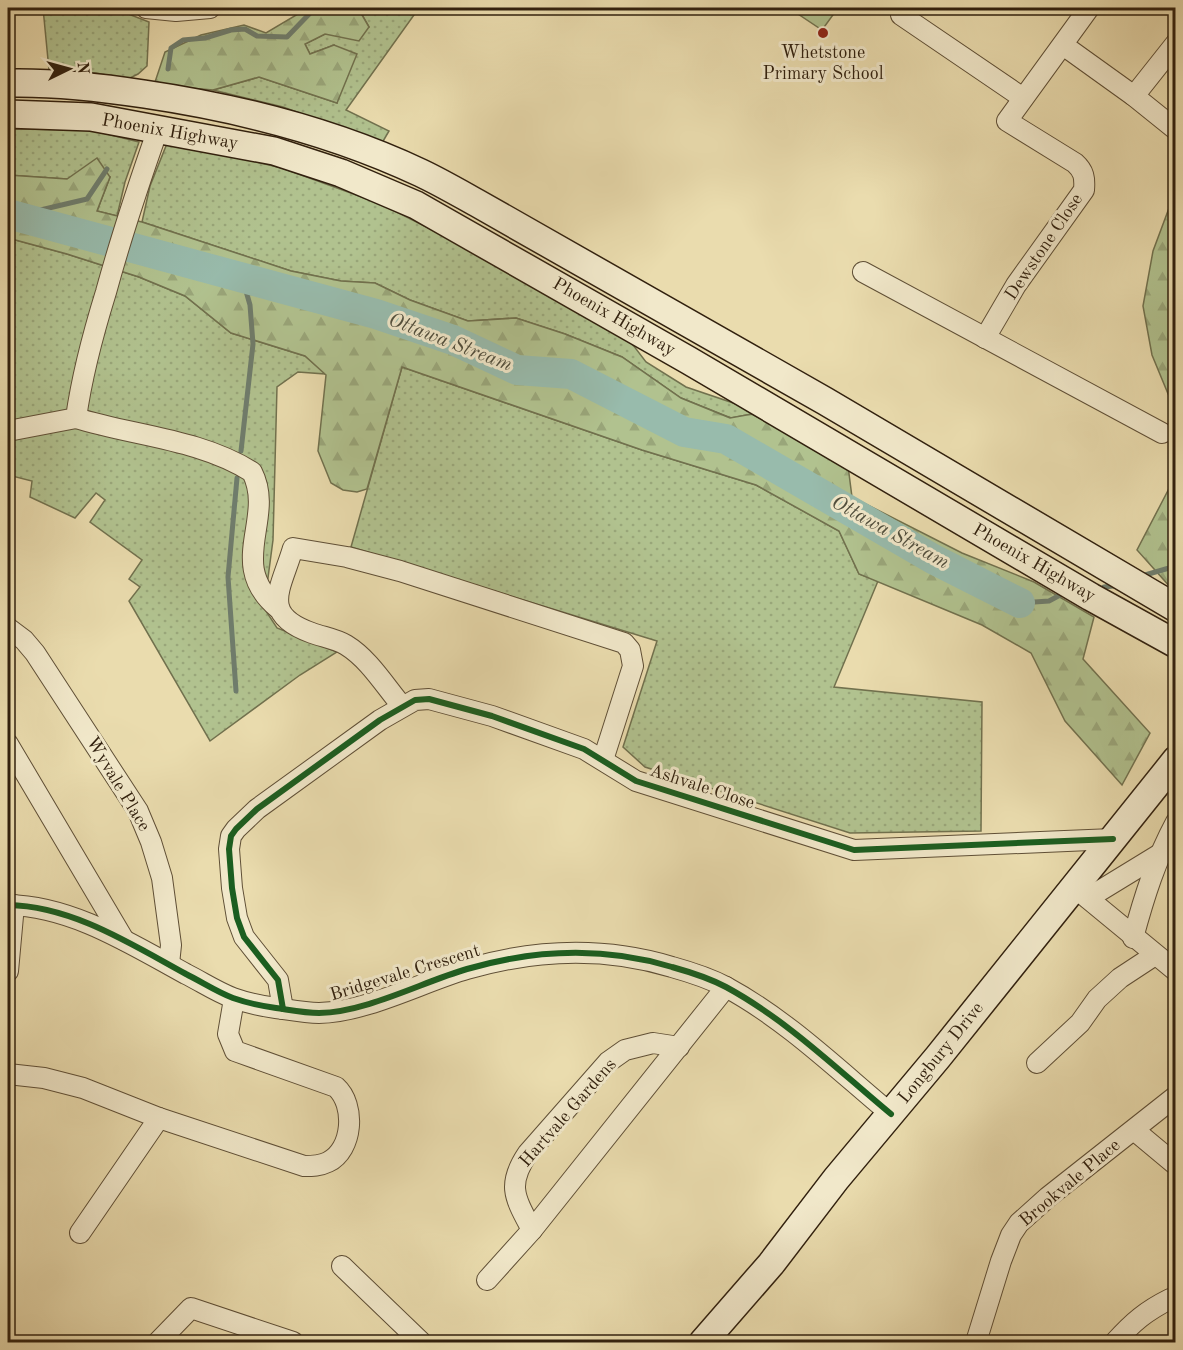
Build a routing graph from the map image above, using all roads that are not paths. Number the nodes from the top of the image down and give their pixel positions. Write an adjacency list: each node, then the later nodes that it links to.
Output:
1 (146, 8): 2 (street)
2 (210, 8)
3 (1089, 8): 6 (street)
4 (901, 15): 9 (street)
5 (1176, 43): 8 (street)
6 (1062, 45): 8 (street); 9 (street)
7 (8, 83): 19 (main road, Phoenix Highway)
8 (1134, 96): 12 (street)
9 (1023, 98): 14 (street, Dewstone Close)
10 (8, 114): 11 (main road, Phoenix Highway)
11 (158, 129): 15 (street); 21 (main road, Phoenix Highway)
12 (1175, 129)
13 (863, 272): 14 (street)
14 (985, 338): 17 (street)
15 (76, 418): 16 (street); 18 (street)
16 (8, 431)
17 (1162, 433)
18 (278, 608): 22 (street); 24 (street)
19 (1176, 608)
20 (8, 628): 34 (street, Wyvale Place)
21 (1175, 644)
22 (402, 706): 24 (street, Ashvale Close); 39 (street, Ashvale Close)
23 (8, 744): 32 (street)
24 (603, 760): 27 (street, Ashvale Close)
25 (1176, 760): 27 (main road, Longbury Drive)
26 (1176, 822): 28 (street)
27 (1113, 839): 29 (main road, Longbury Drive)
28 (1160, 854): 29 (street); 31 (street)
29 (1081, 892): 31 (street); 44 (main road, Longbury Drive)
30 (11, 905): 32 (street, Bridgevale Crescent); 35 (street)
31 (1133, 938): 33 (street)
32 (124, 941): 34 (street, Bridgevale Crescent)
33 (1155, 955): 36 (street); 41 (street)
34 (169, 964): 38 (street, Bridgevale Crescent)
35 (8, 971)
36 (1176, 971)
37 (726, 987): 39 (street, Bridgevale Crescent); 40 (street); 44 (street, Bridgevale Crescent)
38 (234, 999): 39 (street, Bridgevale Crescent); 45 (street)
39 (283, 1009)
40 (679, 1047): 48 (street); 48 (street, Hartvale Gardens)
41 (1037, 1063)
42 (8, 1074): 45 (street)
43 (1176, 1096): 46 (street, Brookvale Place)
44 (891, 1114): 56 (main road, Longbury Drive)
45 (159, 1118): 49 (street)
46 (1134, 1130): 47 (street, Brookvale Place); 57 (street, Brookvale Place)
47 (1176, 1165)
48 (532, 1230): 51 (street)
49 (81, 1233)
50 (342, 1266): 55 (street)
51 (487, 1280)
52 (1173, 1301): 58 (street)
53 (158, 1342): 54 (street)
54 (293, 1342)
55 (421, 1342)
56 (703, 1342)
57 (976, 1342)
58 (1115, 1342)

